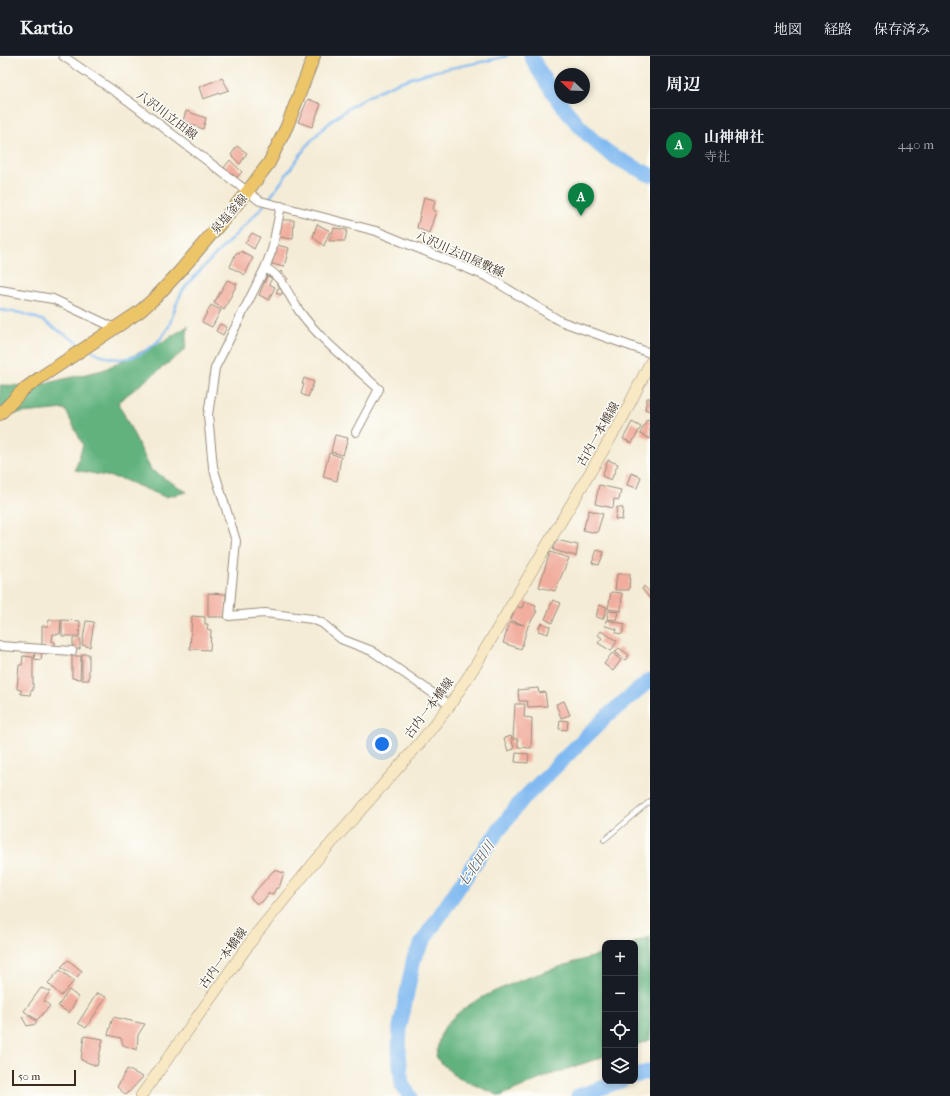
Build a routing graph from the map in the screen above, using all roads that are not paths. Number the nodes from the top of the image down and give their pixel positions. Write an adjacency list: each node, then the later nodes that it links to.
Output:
1 (63, 56): 3 (street, 八沢川立田線)
2 (314, 56): 3 (main road, 泉塩釜線)
3 (251, 195): 4 (street, 八沢川立田線); 7 (main road, 泉塩釜線)
4 (278, 206): 5 (street); 8 (street, 八沢川去田屋敷線)
5 (265, 268): 12 (street); 15 (street)
6 (0, 290): 7 (street)
7 (115, 328): 11 (main road, 泉塩釜線)
8 (650, 353)
9 (650, 363): 10 (street, 古内一本橋線)
10 (646, 379): 15 (street, 古内一本橋線)
11 (0, 414)
12 (356, 432)
13 (0, 646): 14 (street)
14 (72, 651)
15 (450, 705): 18 (street, 古内一本橋線)
16 (650, 800): 17 (lane)
17 (604, 840)
18 (141, 1096)

